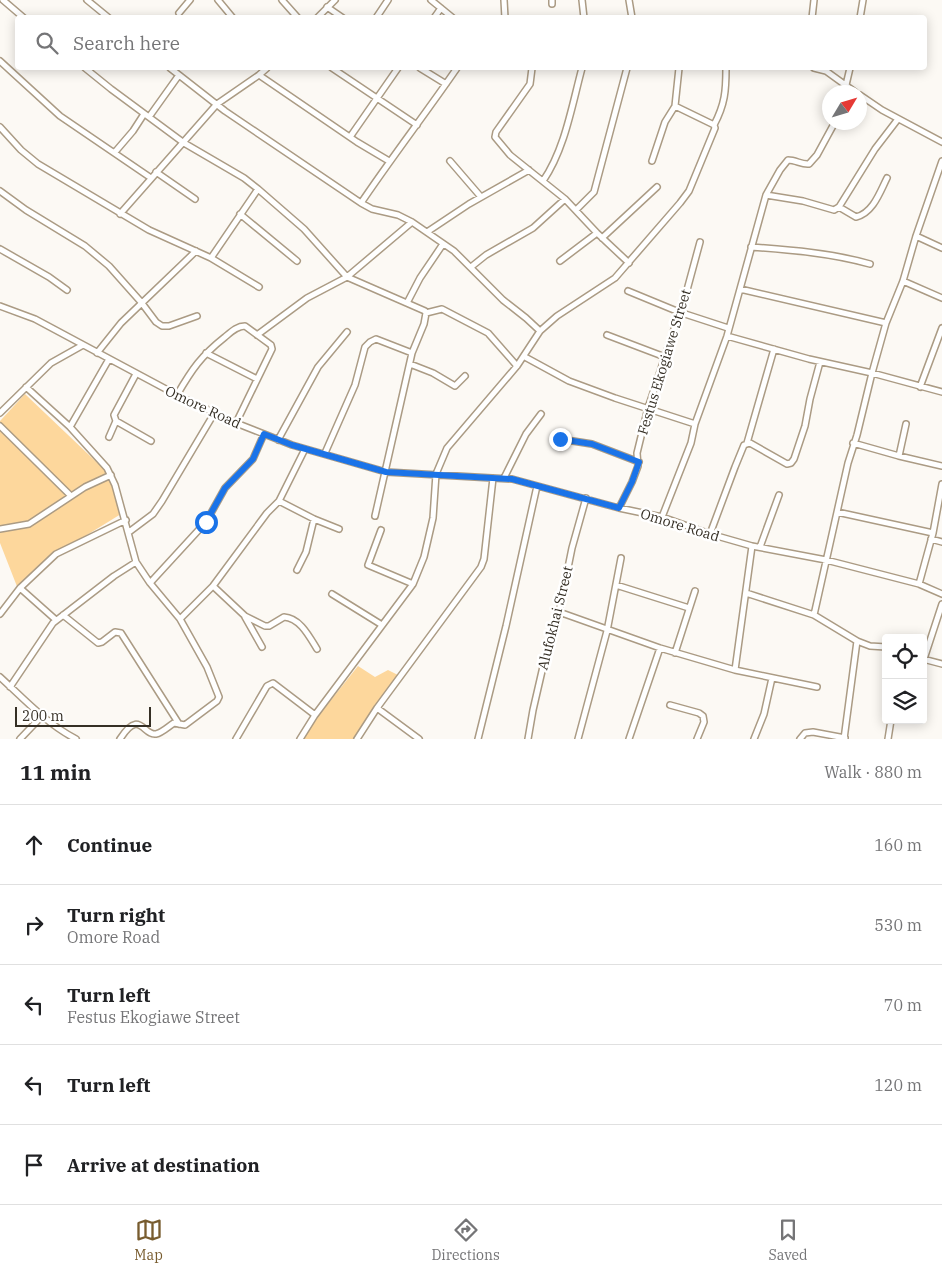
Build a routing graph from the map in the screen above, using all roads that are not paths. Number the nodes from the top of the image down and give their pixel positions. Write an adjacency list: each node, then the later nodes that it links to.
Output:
1 (3, 0): 17 (street)
2 (87, 0): 18 (street)
3 (190, 0): 16 (street)
4 (218, 0): 19 (street)
5 (283, 0): 20 (street)
6 (335, 0): 14 (street)
7 (388, 0): 23 (street)
8 (431, 0): 15 (street)
9 (504, 0): 26 (street)
10 (582, 0): 27 (street)
11 (629, 0): 28 (street)
12 (814, 0): 29 (street)
13 (863, 0): 30 (street)
14 (327, 7): 21 (street); 22 (street)
15 (441, 8): 24 (street); 25 (street)
16 (179, 13)
17 (20, 15)
18 (105, 15)
19 (230, 15)
20 (296, 15)
21 (320, 15)
22 (339, 15)
23 (378, 15)
24 (436, 15)
25 (449, 15)
26 (505, 15)
27 (584, 15)
28 (632, 15)
29 (812, 15)
30 (860, 15)
31 (0, 61): 63 (street)
32 (88, 70): 54 (street)
33 (173, 70): 46 (street)
34 (264, 70): 47 (street)
35 (335, 70): 50 (street)
36 (397, 70): 50 (street)
37 (423, 70): 48 (street)
38 (456, 70): 48 (street)
39 (532, 70): 68 (street)
40 (581, 70): 72 (street)
41 (626, 70): 82 (street)
42 (680, 70): 53 (street)
43 (726, 70): 57 (street)
44 (822, 70): 49 (street)
45 (850, 70): 49 (street)
46 (179, 75): 52 (street); 54 (street)
47 (258, 75): 52 (street); 60 (street)
48 (446, 84): 56 (street)
49 (846, 85)
50 (377, 97): 56 (street); 60 (street)
51 (867, 100): 55 (street)
52 (217, 104): 62 (street); 80 (street)
53 (675, 106): 57 (street); 66 (street)
54 (146, 116): 62 (street); 63 (street)
55 (898, 119): 61 (street); 81 (street)
56 (418, 125): 64 (street)
57 (714, 125): 98 (street)
58 (0, 127): 83 (street)
59 (831, 130): 76 (street)
60 (350, 137): 64 (street)
61 (942, 142)
62 (184, 143): 69 (street); 74 (street)
63 (114, 152): 70 (street)
64 (389, 161): 80 (street)
65 (450, 161): 77 (street)
66 (652, 161)
67 (942, 161): 88 (street)
68 (529, 170): 72 (street); 77 (street)
69 (156, 172): 70 (street); 78 (street)
70 (151, 178): 83 (street)
71 (887, 178): 81 (street)
72 (543, 181): 79 (street)
73 (657, 186): 87 (street)
74 (258, 189): 84 (street); 101 (street)
75 (0, 192): 108 (street)
76 (766, 195): 81 (street); 91 (street)
77 (481, 197): 86 (street)
78 (195, 199)
79 (565, 199): 82 (street); 100 (street)
80 (361, 203): 85 (street)
81 (839, 207)
82 (576, 210): 87 (street)
83 (120, 214): 94 (street)
84 (240, 214): 95 (street); 97 (street)
85 (412, 222): 86 (street); 101 (street)
86 (427, 232): 90 (street)
87 (600, 235): 96 (street); 98 (street)
88 (916, 236): 92 (street); 102 (street)
89 (700, 242): 111 (street, Festus Ekogiawe Street)
90 (443, 244): 100 (street); 109 (street)
91 (752, 247): 99 (street); 105 (street)
92 (942, 248)
93 (0, 249): 104 (street)
94 (196, 251): 95 (street); 108 (street)
95 (211, 258): 103 (street)
96 (560, 261)
97 (297, 262)
98 (629, 263): 118 (street)
99 (870, 264)
100 (471, 268): 118 (street)
101 (347, 277): 109 (street); 119 (street)
102 (903, 281): 107 (street); 114 (street)
103 (259, 287)
104 (67, 290)
105 (740, 290): 114 (street); 115 (street)
106 (628, 291): 111 (street)
107 (942, 298)
108 (141, 302): 113 (street); 124 (street)
109 (407, 303): 112 (street)
110 (0, 306): 122 (street, Omore Road)
111 (679, 312): 115 (street); 128 (street, Festus Ekogiawe Street)
112 (426, 313): 126 (street); 132 (street)
113 (197, 316)
114 (886, 323): 133 (street)
115 (728, 328): 121 (street)
116 (942, 328): 138 (street)
117 (347, 332): 154 (street)
118 (540, 332): 127 (street)
119 (257, 335): 125 (street); 136 (street)
120 (607, 335): 128 (street)
121 (727, 336): 123 (street); 147 (street)
122 (84, 345): 124 (street, Omore Road); 137 (street)
123 (774, 349): 130 (street); 156 (street)
124 (96, 353): 129 (street, Omore Road)
125 (206, 353): 136 (street); 140 (street)
126 (412, 353): 131 (street); 159 (street)
127 (525, 357): 132 (street); 141 (street)
128 (665, 357): 141 (street, Festus Ekogiawe Street)
129 (109, 359): 134 (street, Omore Road); 150 (street)
130 (820, 362): 133 (street); 156 (street)
131 (410, 364): 135 (street); 163 (street)
132 (517, 366): 164 (street)
133 (872, 373): 138 (street); 157 (street)
134 (136, 374): 140 (street, Omore Road); 145 (street)
135 (465, 376)
136 (257, 379): 146 (street)
137 (26, 387): 143 (street); 150 (street)
138 (920, 387): 139 (street)
139 (942, 392)
140 (177, 395): 142 (street, Omore Road)
141 (648, 408): 147 (street); 161 (street, Festus Ekogiawe Street)
142 (215, 412): 146 (street, Omore Road); 183 (street)
143 (0, 413)
144 (541, 414): 167 (street)
145 (116, 421): 152 (street); 155 (street)
146 (236, 423): 151 (street, Omore Road)
147 (695, 424): 177 (street)
148 (906, 424): 160 (street)
149 (0, 426): 171 (street)
150 (70, 427): 165 (street)
151 (264, 434): 154 (street, Omore Road); 193 (street)
152 (109, 437)
153 (560, 439): 161 (street)
154 (278, 440): 158 (street, Omore Road)
155 (151, 442)
156 (747, 443): 184 (street)
157 (854, 443): 160 (street); 175 (street)
158 (305, 449): 159 (street, Omore Road); 173 (street)
159 (325, 454): 163 (street, Omore Road)
160 (899, 456): 162 (street)
161 (639, 462): 174 (street, Festus Ekogiawe Street)
162 (942, 466)
163 (386, 472): 164 (street, Omore Road); 176 (street)
164 (436, 474): 166 (street, Omore Road); 194 (street)
165 (111, 475): 171 (street); 179 (street)
166 (493, 478): 167 (street, Omore Road); 230 (street)
167 (504, 478): 169 (street, Omore Road)
168 (942, 484): 185 (street)
169 (538, 486): 172 (street, Omore Road); 243 (street)
170 (778, 495): 188 (street)
171 (71, 496): 180 (street)
172 (586, 498): 174 (street, Omore Road); 206 (street, Alufokhai Street)
173 (279, 501): 178 (street); 197 (street)
174 (619, 508): 177 (street, Omore Road)
175 (837, 512): 185 (street); 190 (street)
176 (375, 516)
177 (662, 517): 184 (street, Omore Road)
178 (314, 519): 181 (street); 192 (street)
179 (126, 520): 183 (street); 198 (street)
180 (0, 529)
181 (339, 529)
182 (381, 530): 194 (street)
183 (128, 532): 191 (street)
184 (710, 534): 187 (street, Omore Road)
185 (932, 536): 186 (street); 195 (street)
186 (942, 542)
187 (752, 546): 188 (street, Omore Road); 200 (street)
188 (760, 547): 190 (street, Omore Road)
189 (621, 558): 196 (street)
190 (826, 560): 195 (street, Omore Road); 209 (street)
191 (136, 562): 193 (street); 208 (street)
192 (297, 570)
193 (150, 583): 211 (street)
194 (414, 584): 213 (street)
195 (918, 584): 202 (street, Omore Road)
196 (616, 585): 205 (street); 214 (street)
197 (213, 586): 210 (street); 211 (street)
198 (20, 588): 207 (street); 212 (street)
199 (695, 591): 205 (street)
200 (746, 593): 209 (street); 224 (street)
201 (332, 594): 213 (street)
202 (942, 594)
203 (0, 604): 207 (street)
204 (942, 604): 220 (street)
205 (689, 608): 221 (street)
206 (558, 612): 214 (street); 244 (street, Alufokhai Street)
207 (1, 613)
208 (63, 615): 212 (street); 233 (street)
209 (814, 615): 215 (street)
210 (245, 616): 216 (street); 219 (street)
211 (180, 619): 233 (street)
212 (56, 620): 227 (street)
213 (382, 625): 231 (street)
214 (607, 631): 218 (street); 245 (street)
215 (857, 641): 217 (street); 235 (street)
216 (262, 647)
217 (882, 647)
218 (660, 648): 221 (street); 246 (street)
219 (317, 649)
220 (927, 650)
221 (675, 653): 224 (street)
222 (927, 660): 223 (street)
223 (942, 664)
224 (736, 670): 226 (street)
225 (0, 678): 227 (street)
226 (772, 678): 228 (street); 248 (street)
227 (10, 687): 232 (street)
228 (818, 687)
229 (670, 705): 247 (street)
230 (377, 708): 241 (street); 242 (street)
231 (315, 715): 239 (street); 240 (street)
232 (42, 716): 236 (street); 237 (street)
233 (179, 724): 238 (street)
234 (890, 724): 250 (street)
235 (845, 738): 249 (street)
236 (20, 739)
237 (76, 739)
238 (120, 739)
239 (236, 739)
240 (300, 739)
241 (357, 739)
242 (419, 739)
243 (478, 739)
244 (528, 739)
245 (578, 739)
246 (629, 739)
247 (697, 739)
248 (754, 739)
249 (800, 739)
250 (888, 739)

